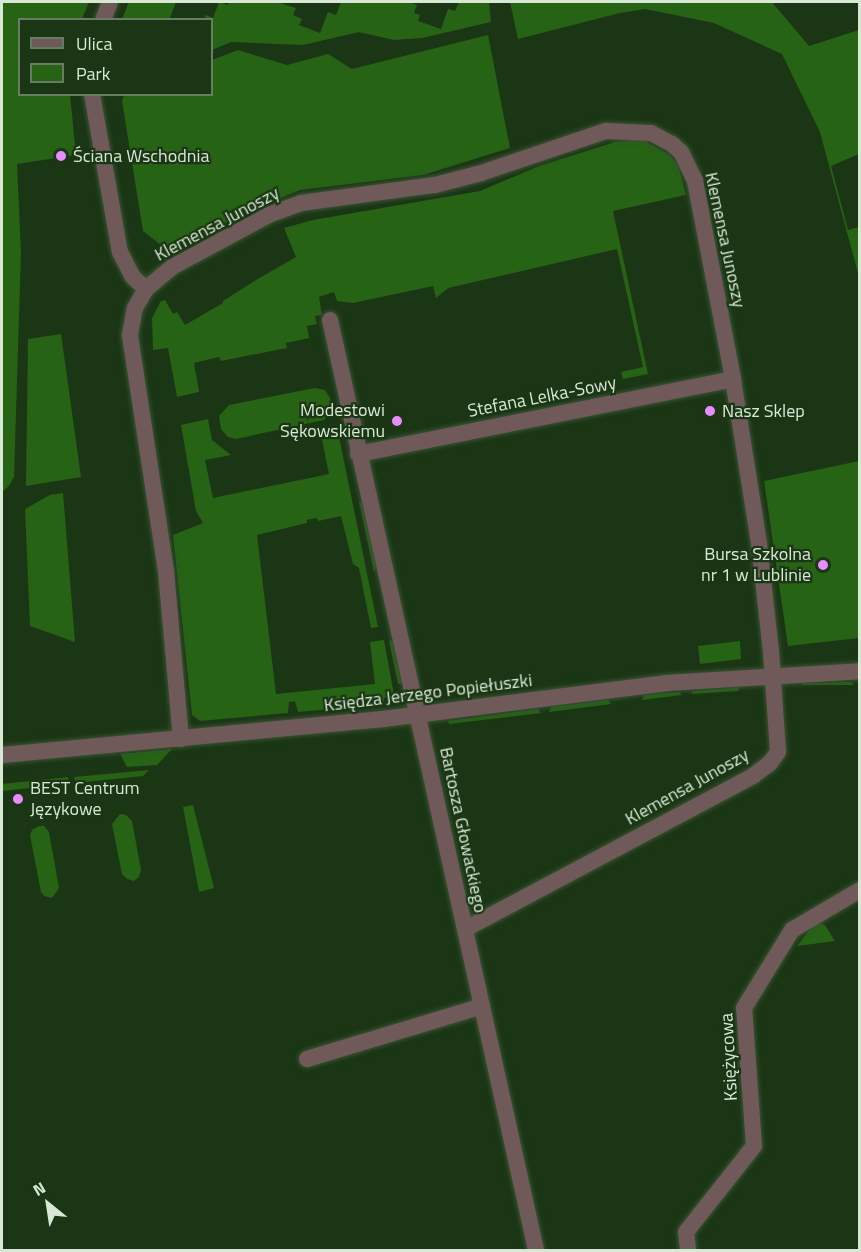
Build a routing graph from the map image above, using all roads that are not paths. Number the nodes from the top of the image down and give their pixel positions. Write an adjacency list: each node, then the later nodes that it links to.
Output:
1 (110, 2): 2 (street)
2 (104, 18)
3 (92, 96): 4 (street)
4 (146, 289): 6 (street, Klemensa Junoszy); 11 (street, Klemensa Junoszy)
5 (330, 320): 7 (street, Bartosza Głowackiego)
6 (733, 379): 7 (street, Stefana Lelka-Sowy); 9 (street, Klemensa Junoszy)
7 (358, 454): 10 (street, Bartosza Głowackiego)
8 (860, 670): 9 (street, Księdza Jerzego Popiełuszki)
9 (773, 674): 10 (street, Księdza Jerzego Popiełuszki); 14 (street, Klemensa Junoszy)
10 (416, 714): 11 (street, Księdza Jerzego Popiełuszki); 14 (street, Bartosza Głowackiego)
11 (181, 739): 12 (street, Księdza Jerzego Popiełuszki)
12 (2, 755)
13 (860, 890): 18 (street, Księżycowa)
14 (465, 929): 15 (street, Bartosza Głowackiego)
15 (482, 1006): 16 (street); 17 (street, Bartosza Głowackiego)
16 (308, 1059)
17 (536, 1251)
18 (688, 1251)

